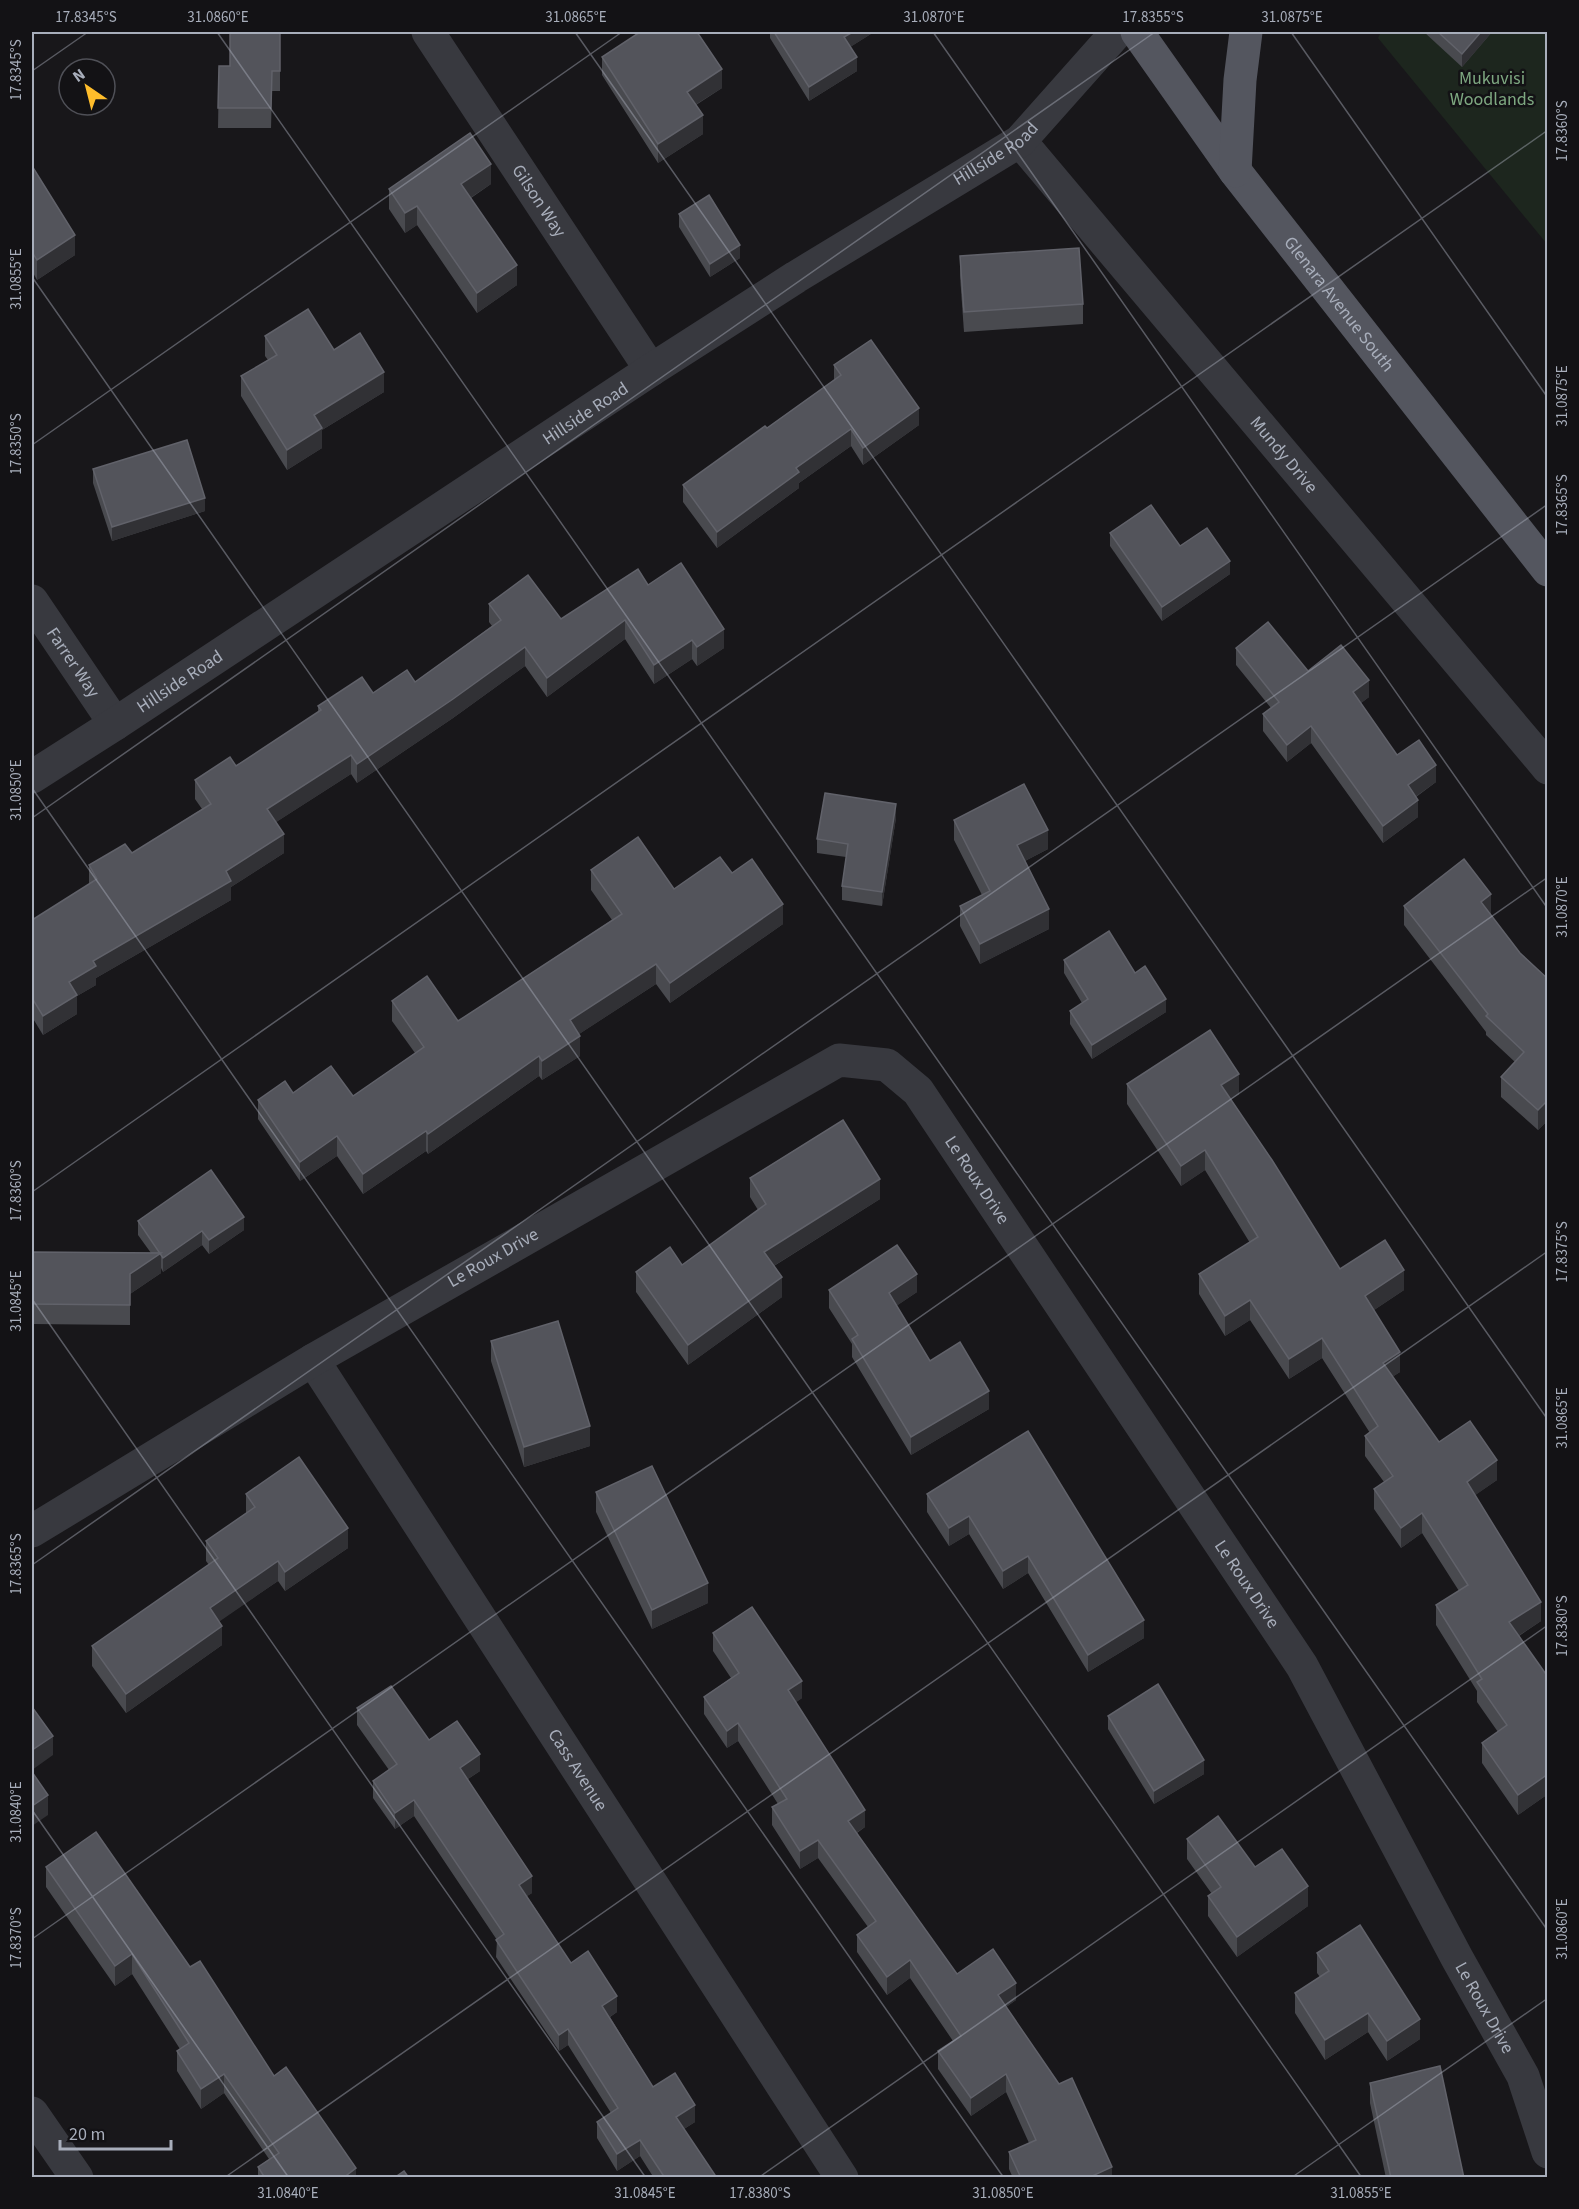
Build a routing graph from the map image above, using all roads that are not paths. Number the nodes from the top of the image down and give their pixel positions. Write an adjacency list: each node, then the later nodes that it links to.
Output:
1 (428, 32): 7 (street, Gilson Way)
2 (1117, 32): 5 (street, Hillside Road)
3 (1137, 32): 6 (main road, Glenara Avenue South)
4 (1246, 32): 6 (main road)
5 (1020, 141): 7 (street, Hillside Road); 11 (street, Mundy Drive)
6 (1235, 171): 8 (main road, Glenara Avenue South)
7 (651, 370): 10 (street, Hillside Road)
8 (1548, 570)
9 (32, 601): 10 (street, Farrer Way)
10 (115, 724): 12 (street, Hillside Road)
11 (1548, 768)
12 (32, 777)
13 (313, 1360): 14 (street, Le Roux Drive); 16 (street, Le Roux Drive); 18 (street, Cass Avenue)
14 (32, 1531)
15 (32, 2113): 17 (street)
16 (1548, 2152)
17 (78, 2178)
18 (842, 2178)

